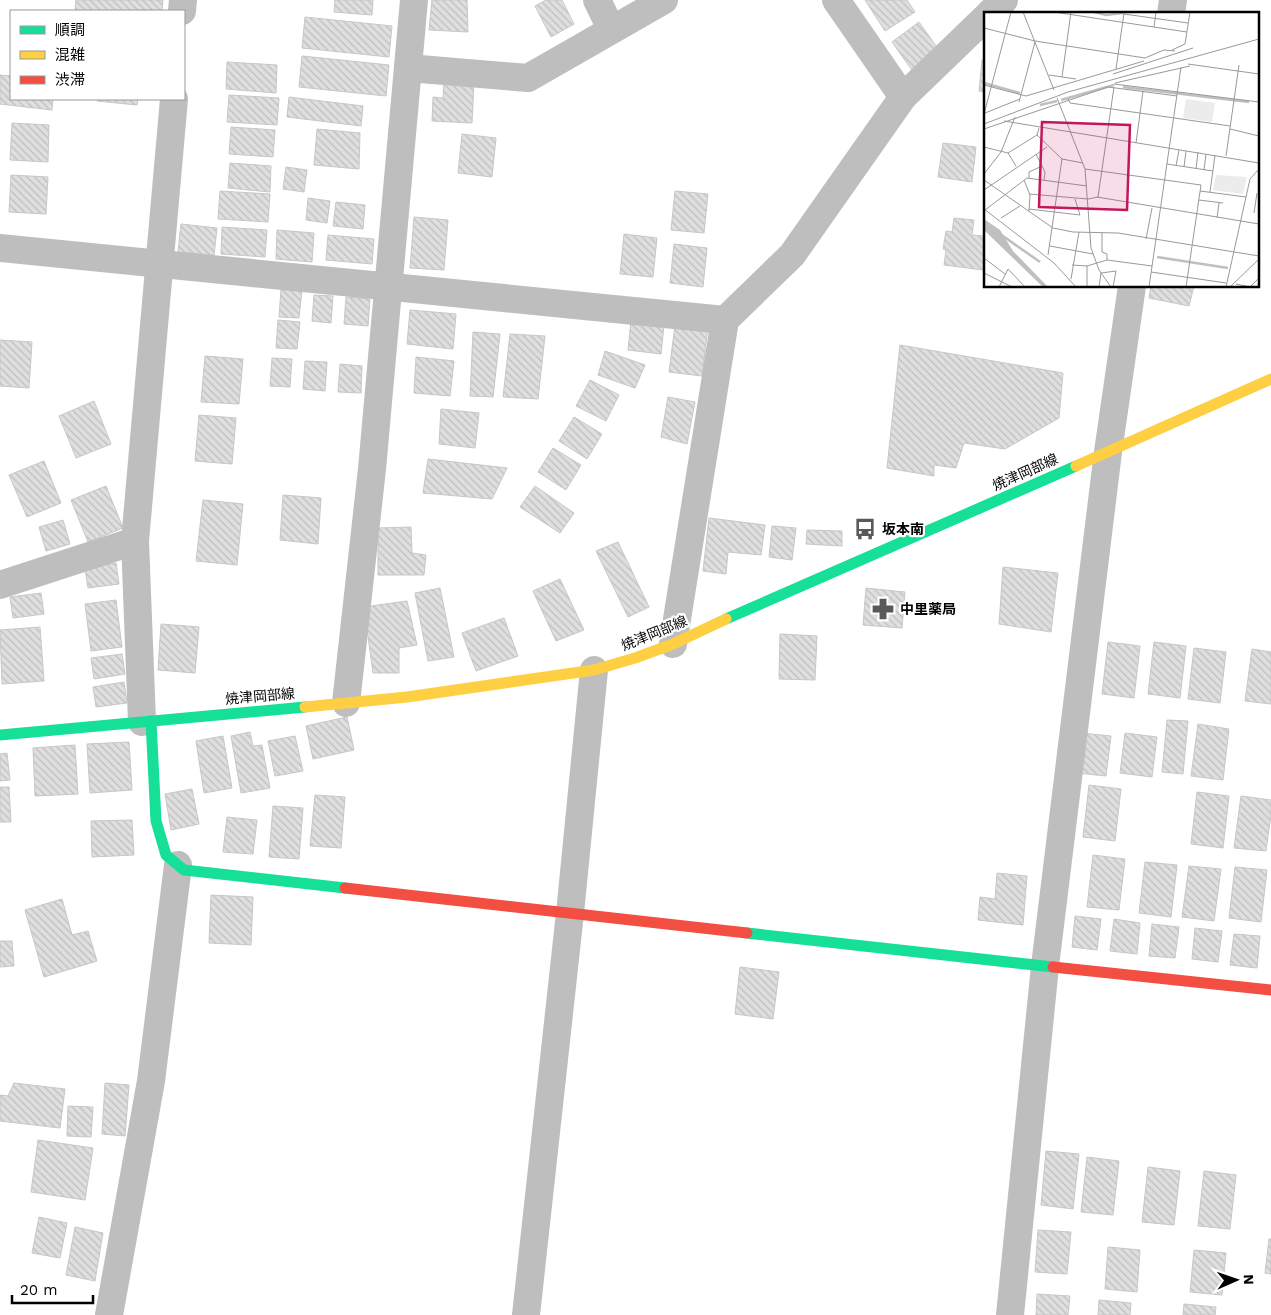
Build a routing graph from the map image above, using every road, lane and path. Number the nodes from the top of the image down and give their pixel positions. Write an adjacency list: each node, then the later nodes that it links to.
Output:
1 (414, 0): 9 (street)
2 (597, 0): 8 (street)
3 (664, 0): 8 (street)
4 (836, 0): 10 (street)
5 (1004, 0): 6 (street)
6 (991, 12)
7 (984, 19): 10 (street)
8 (611, 29): 9 (street)
9 (408, 68): 14 (street)
10 (903, 97): 16 (street)
11 (174, 100): 13 (street)
12 (0, 248): 13 (street)
13 (160, 264): 14 (street); 19 (street)
14 (389, 286): 16 (street); 23 (street)
15 (1132, 288): 18 (street)
16 (725, 320): 21 (street)
17 (1271, 379): 18 (main road, 焼津岡部線)
18 (1108, 452): 21 (main road, 焼津岡部線); 28 (street)
19 (135, 541): 20 (street); 24 (street)
20 (0, 585)
21 (673, 644): 22 (main road, 焼津岡部線)
22 (594, 670): 23 (main road, 焼津岡部線); 27 (street)
23 (346, 703): 24 (main road, 焼津岡部線)
24 (146, 721): 25 (main road, 焼津岡部線); 26 (main road)
25 (0, 735)
26 (178, 865): 27 (main road); 30 (street)
27 (570, 913): 28 (main road); 31 (street)
28 (1045, 966): 29 (main road); 32 (street)
29 (1271, 990)
30 (109, 1315)
31 (526, 1315)
32 (1010, 1315)

